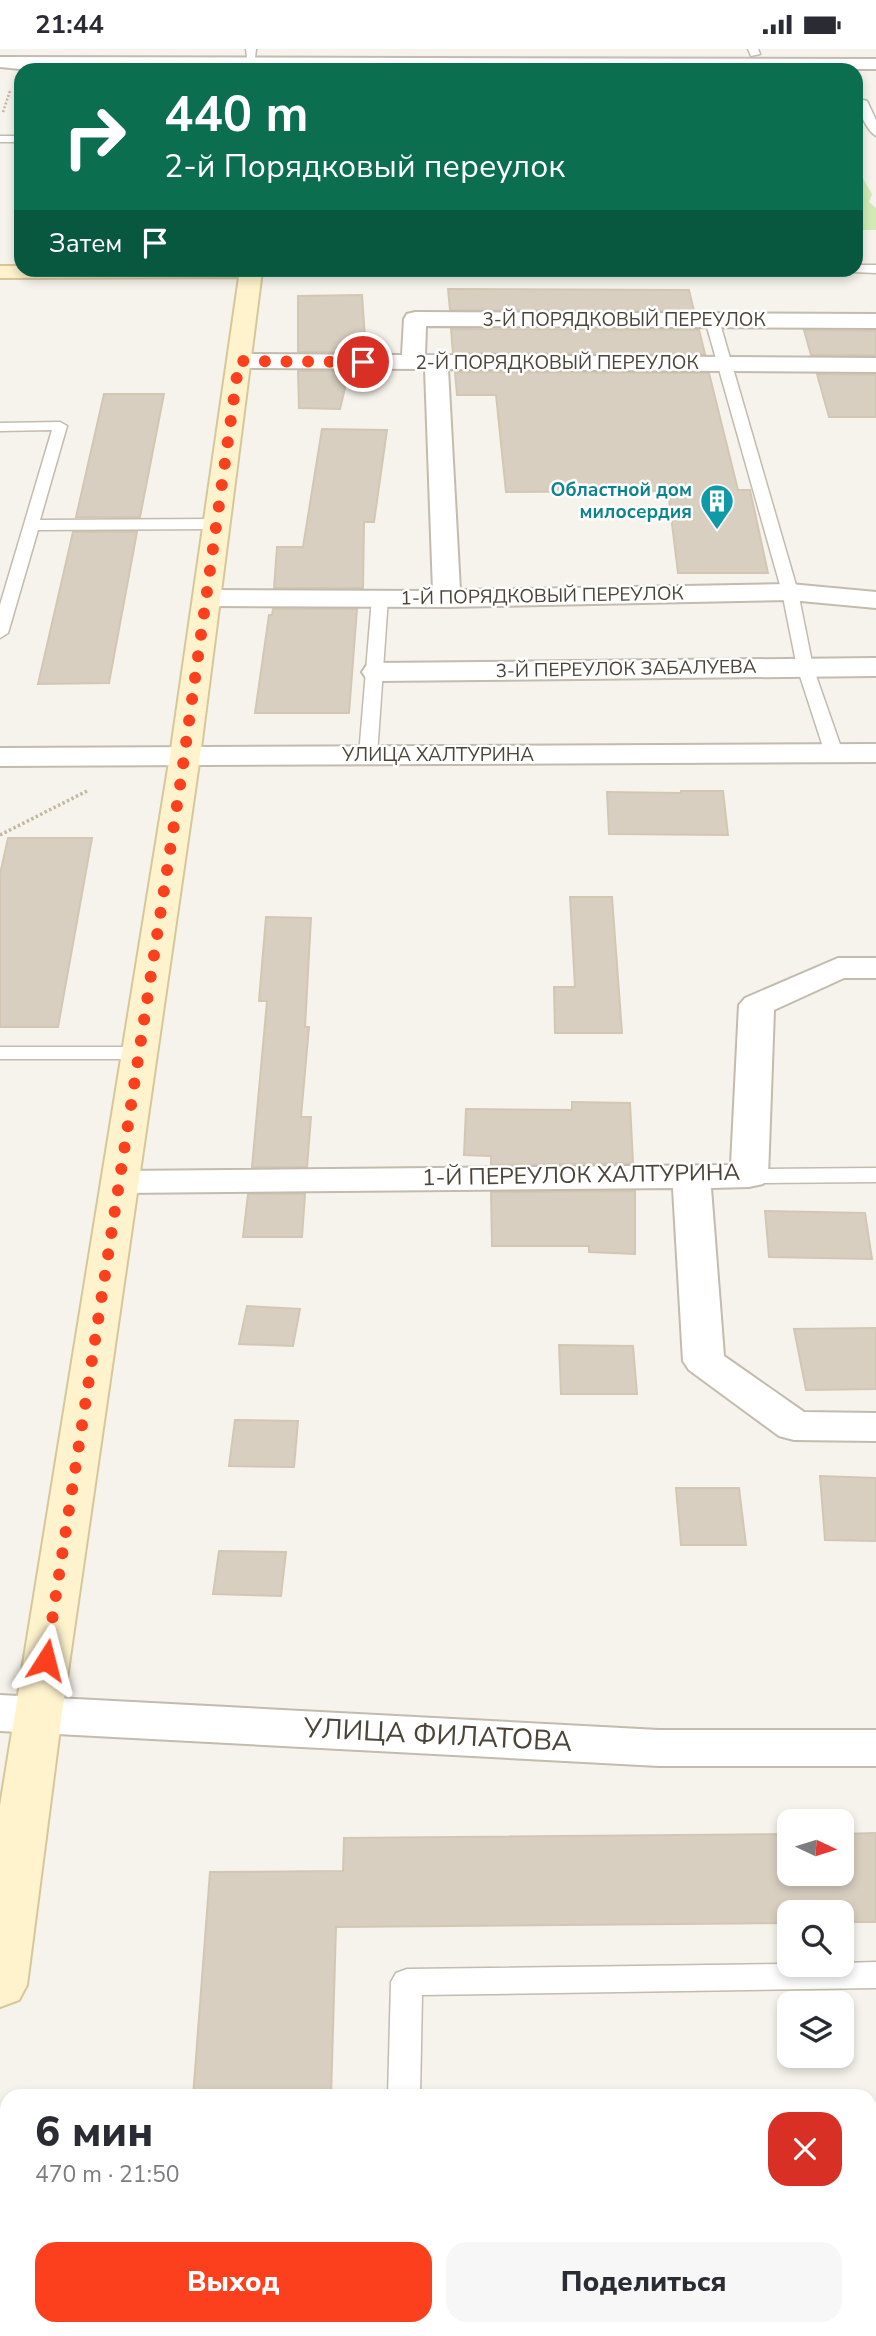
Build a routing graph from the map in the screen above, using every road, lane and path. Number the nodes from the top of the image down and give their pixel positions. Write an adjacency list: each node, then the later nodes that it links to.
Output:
1 (110, 49): 5 (street)
2 (754, 51): 3 (street); 4 (street)
3 (251, 52): 5 (street)
4 (876, 53)
5 (135, 56): 6 (street)
6 (0, 60): 7 (street)
7 (20, 63)
8 (863, 109): 9 (lane)
9 (876, 133)
10 (249, 277): 13 (street)
11 (712, 320): 12 (street, 3-Й ПОРЯДКОВЫЙ ПЕРЕУЛОК); 14 (street, 3-Й ПОРЯДКОВЫЙ ПЕРЕУЛОК); 15 (lane)
12 (876, 321)
13 (239, 361): 14 (street, 2-Й ПОРЯДКОВЫЙ ПЕРЕУЛОК); 18 (street)
14 (425, 362): 15 (street, 2-Й ПОРЯДКОВЫЙ ПЕРЕУЛОК); 23 (street)
15 (726, 364): 16 (street, 2-Й ПОРЯДКОВЫЙ ПЕРЕУЛОК); 20 (lane)
16 (876, 365)
17 (0, 427): 19 (lane)
18 (216, 524): 19 (lane); 21 (street)
19 (34, 525): 25 (lane)
20 (790, 592): 23 (street, 1-Й ПОРЯДКОВЫЙ ПЕРЕУЛОК); 24 (street, 1-Й ПОРЯДКОВЫЙ ПЕРЕУЛОК); 26 (lane)
21 (208, 598): 22 (street, 1-Й ПОРЯДКОВЫЙ ПЕРЕУЛОК); 31 (street)
22 (380, 599): 23 (street, 1-Й ПОРЯДКОВЫЙ ПЕРЕУЛОК); 28 (lane)
23 (447, 599)
24 (876, 600)
25 (0, 633)
26 (805, 667): 27 (street, 3-Й ПЕРЕУЛОК ЗАБАЛУЕВА); 28 (street, 3-Й ПЕРЕУЛОК ЗАБАЛУЕВА); 29 (lane)
27 (876, 667)
28 (376, 672): 32 (lane)
29 (834, 753): 30 (street, УЛИЦА ХАЛТУРИНА); 32 (street, УЛИЦА ХАЛТУРИНА)
30 (876, 753)
31 (185, 755): 32 (street, УЛИЦА ХАЛТУРИНА); 33 (street, УЛИЦА ХАЛТУРИНА); 38 (street)
32 (368, 755)
33 (0, 757)
34 (90, 790): 35 (path)
35 (0, 835)
36 (876, 968): 39 (street, 1-Й ПЕРЕУЛОК ХАЛТУРИНА)
37 (0, 1053): 38 (lane)
38 (139, 1053): 42 (street)
39 (749, 1175): 40 (lane); 41 (street, 1-Й ПЕРЕУЛОК ХАЛТУРИНА)
40 (876, 1175)
41 (691, 1177): 42 (street, 1-Й ПЕРЕУЛОК ХАЛТУРИНА); 43 (street)
42 (120, 1182): 44 (street)
43 (876, 1427)
44 (19, 1713): 45 (street, УЛИЦА ФИЛАТОВА); 47 (street)
45 (876, 1748)
46 (876, 1975): 48 (lane)
47 (0, 1986)
48 (404, 2089)

